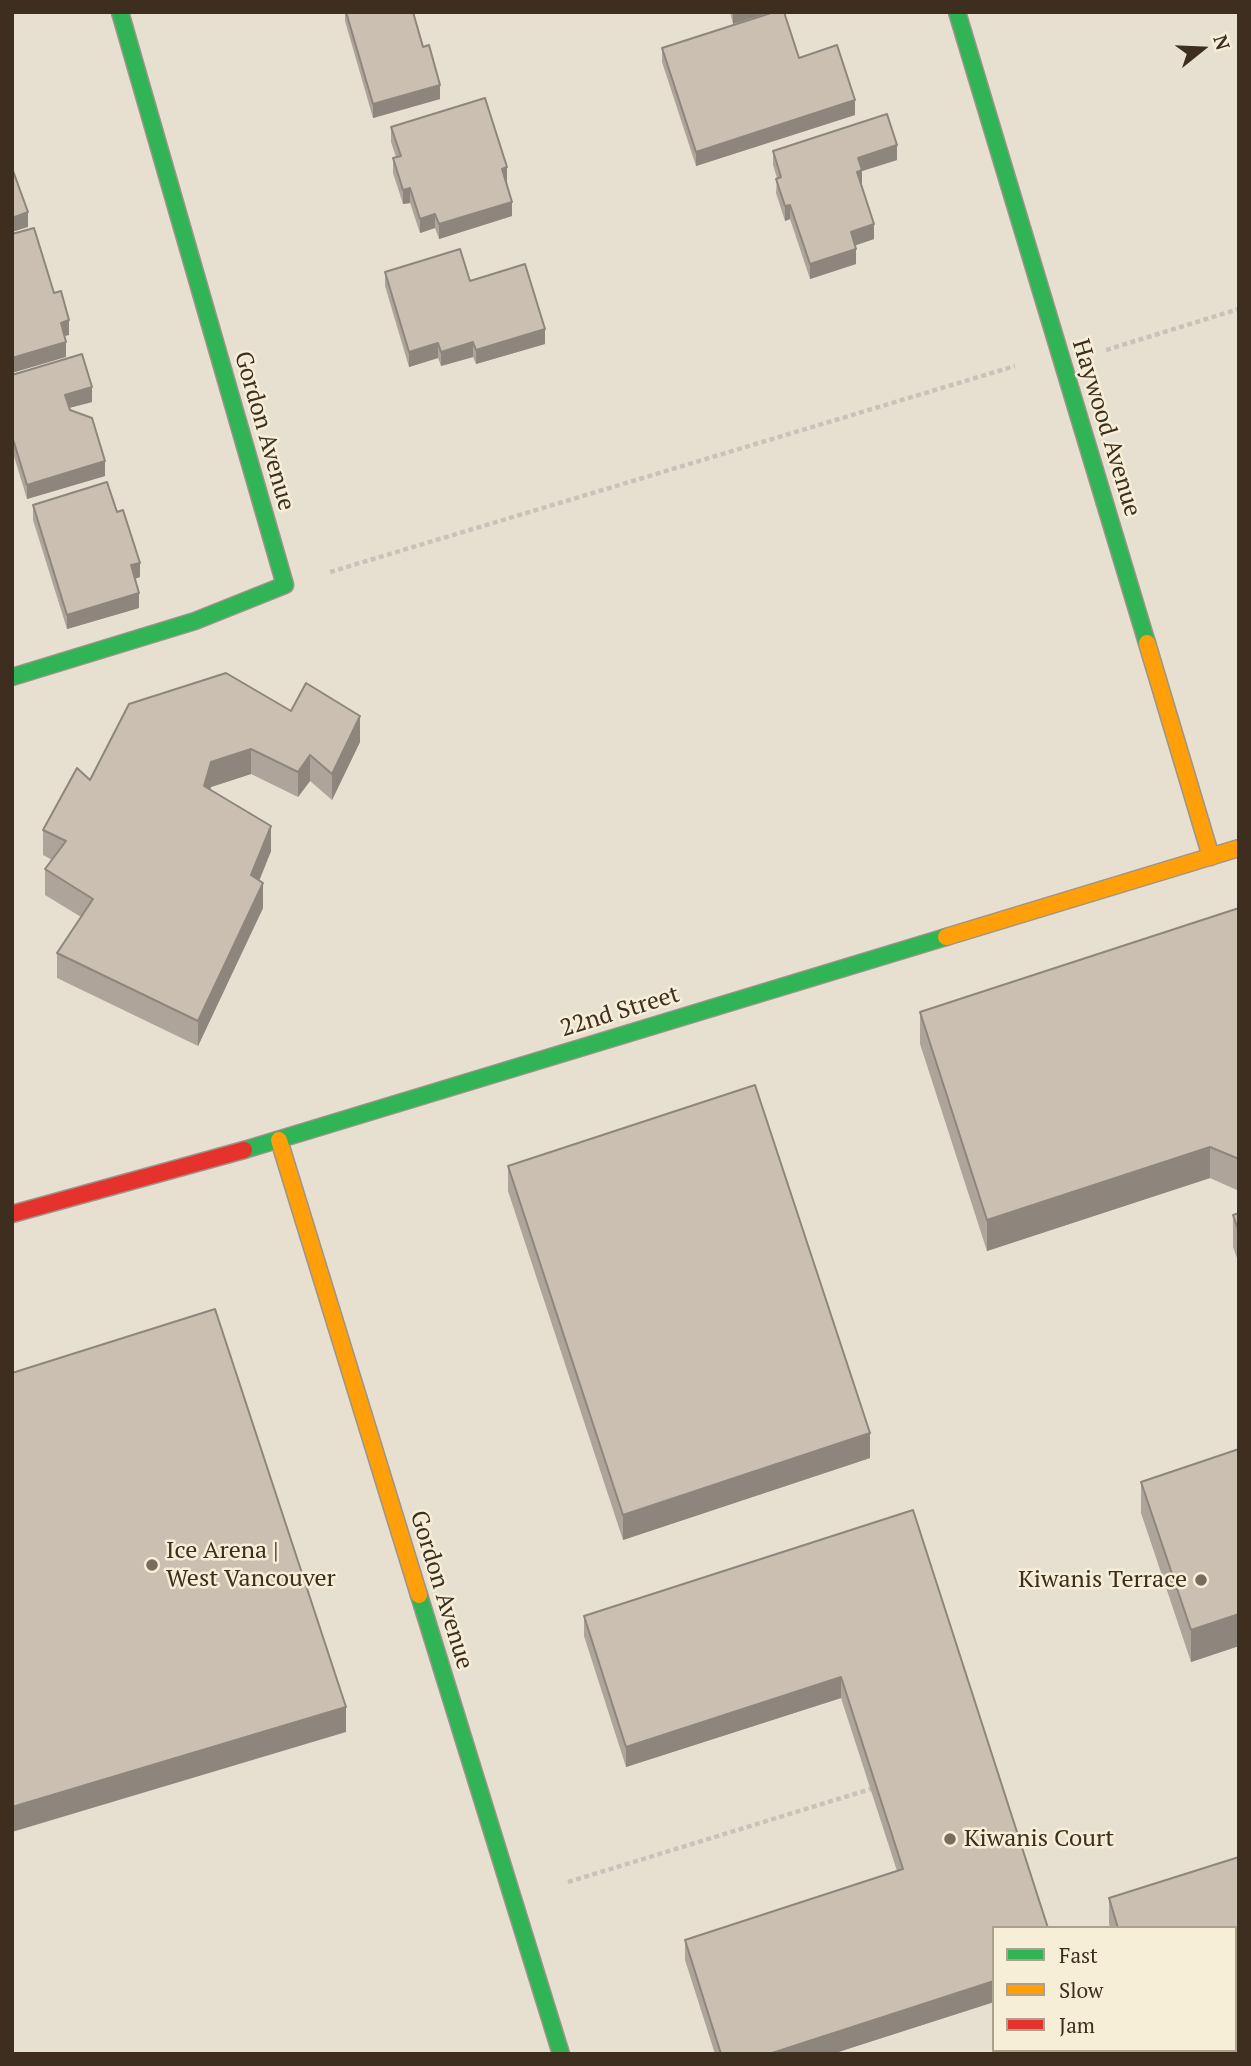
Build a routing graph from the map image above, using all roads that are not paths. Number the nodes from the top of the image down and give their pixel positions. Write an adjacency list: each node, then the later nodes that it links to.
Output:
1 (120, 12): 3 (street, Gordon Avenue)
2 (957, 12): 5 (street, Haywood Avenue)
3 (12, 677)
4 (1239, 848): 5 (street, 22nd Street)
5 (1211, 857): 6 (street, 22nd Street)
6 (279, 1140): 7 (street, 22nd Street); 8 (street, Gordon Avenue)
7 (12, 1214)
8 (561, 2054)

